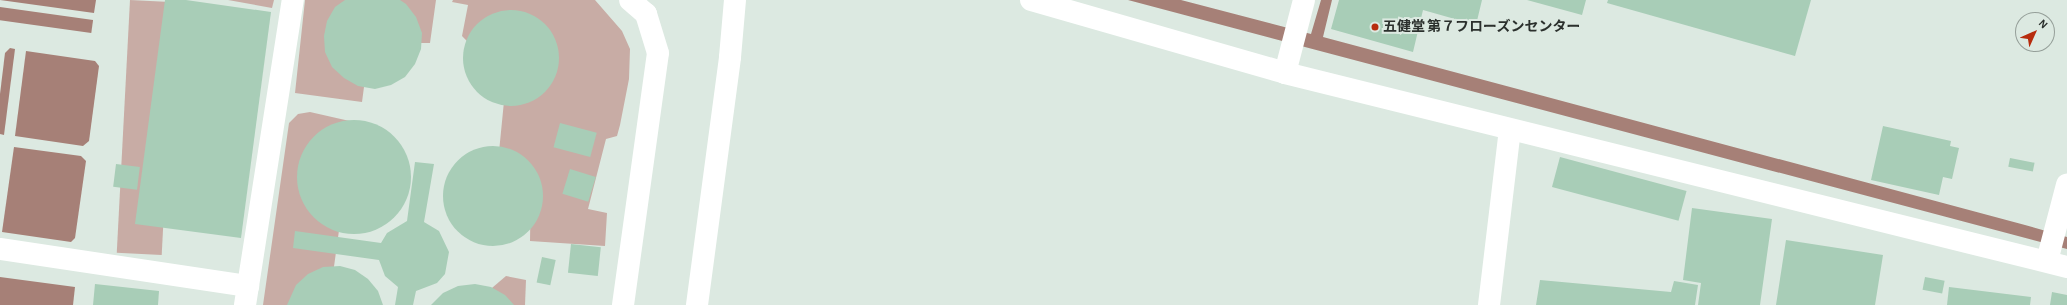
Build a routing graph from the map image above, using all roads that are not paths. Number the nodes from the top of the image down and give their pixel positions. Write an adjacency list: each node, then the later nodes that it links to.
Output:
1 (293, 0): 11 (street)
2 (630, 0): 12 (street)
3 (735, 0): 13 (street)
4 (1032, 0): 6 (street)
5 (1302, 9): 6 (street)
6 (1286, 67): 7 (street)
7 (1510, 130): 10 (street); 14 (street)
8 (2067, 186): 10 (street)
9 (0, 249): 11 (street)
10 (2055, 251)
11 (246, 295)
12 (623, 305)
13 (697, 305)
14 (1489, 305)

